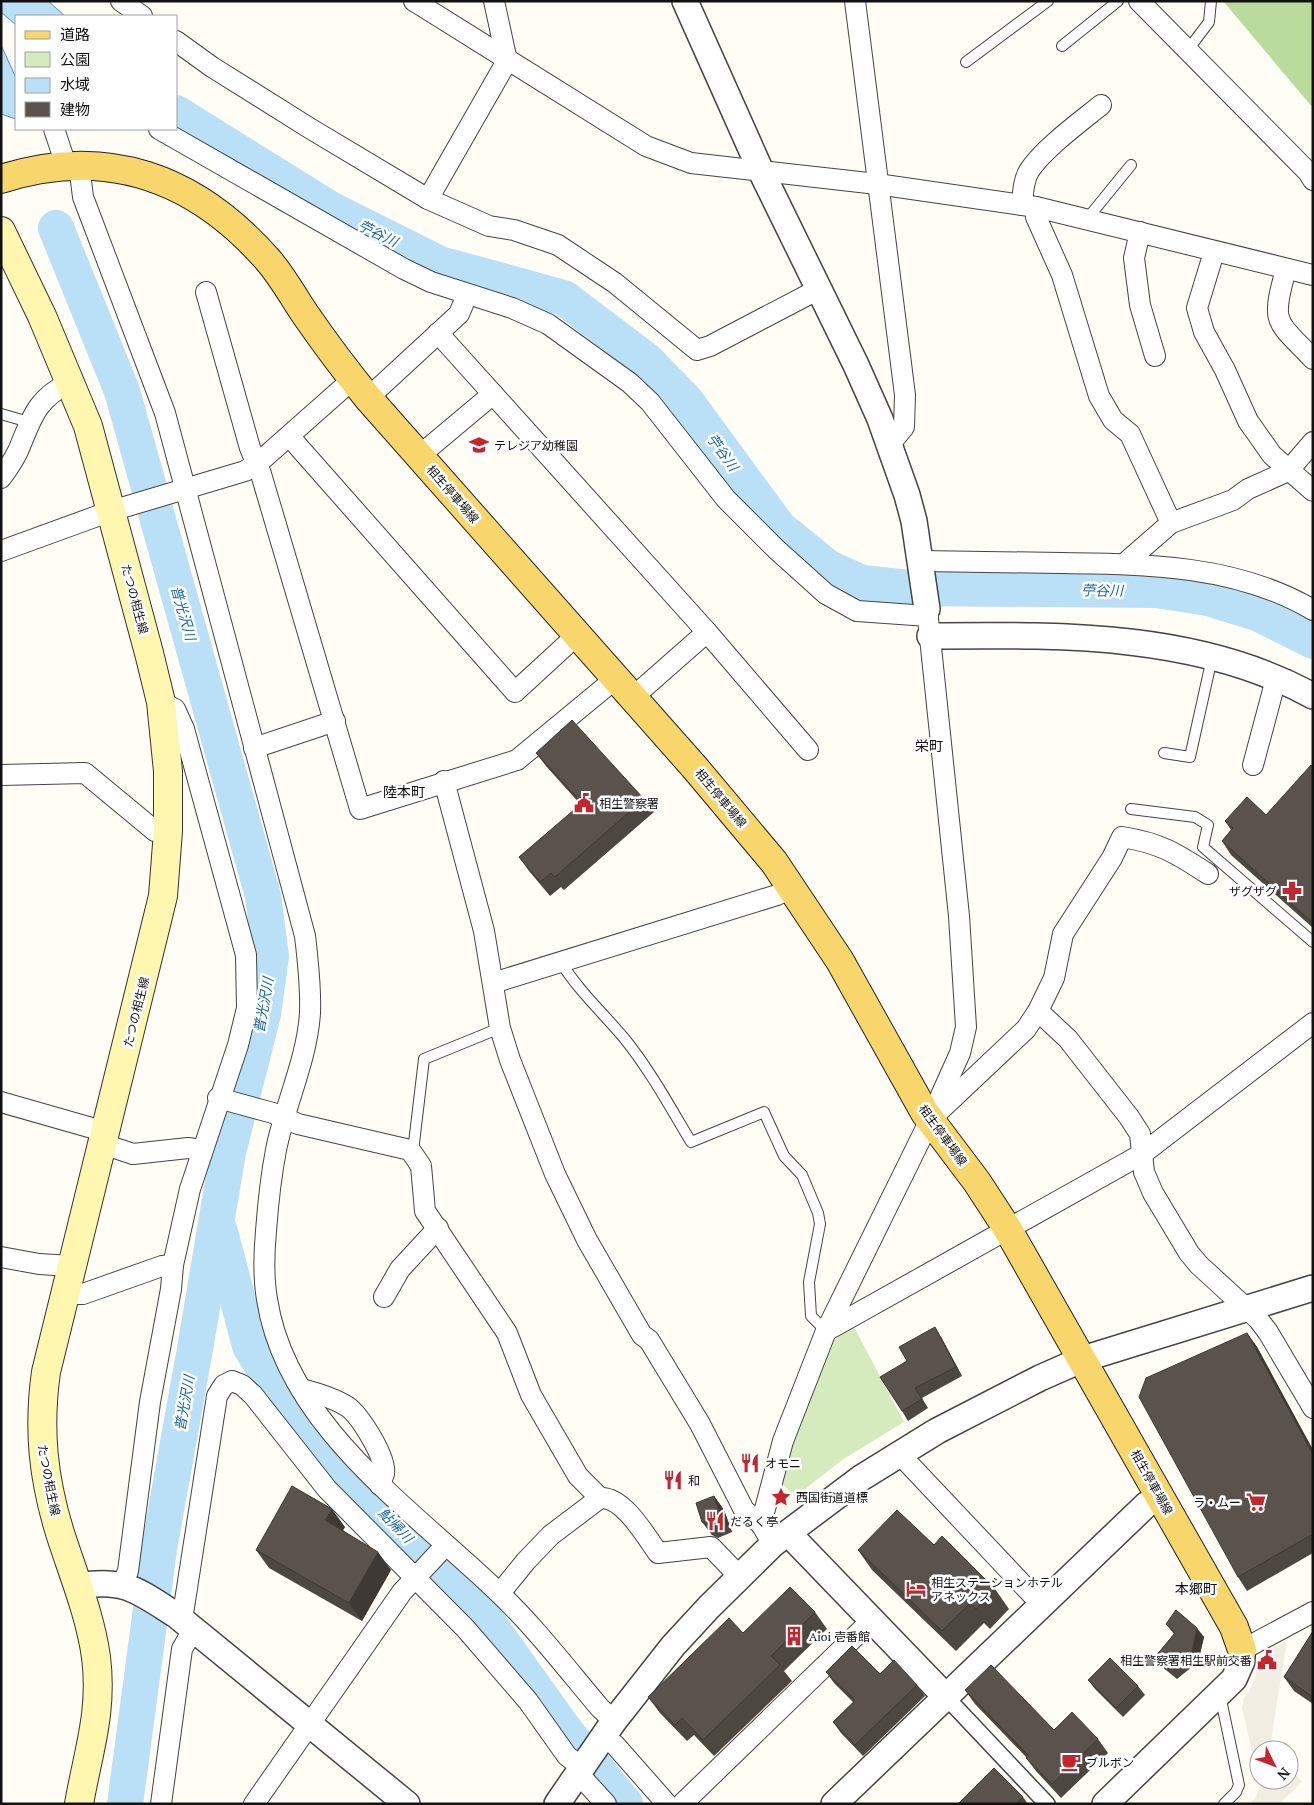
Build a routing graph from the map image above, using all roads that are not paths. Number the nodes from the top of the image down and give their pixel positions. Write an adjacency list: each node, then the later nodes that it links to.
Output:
1 (121, 1): 10 (street)
2 (414, 1): 14 (street)
3 (494, 1): 14 (street)
4 (685, 1): 21 (street)
5 (855, 1): 24 (street)
6 (1048, 1): 15 (lane)
7 (1118, 1): 12 (lane)
8 (1139, 1): 13 (street)
9 (1211, 1): 13 (lane)
10 (141, 15)
11 (178, 42): 25 (street)
12 (1062, 46)
13 (1187, 51): 23 (street)
14 (507, 61): 21 (street); 25 (street)
15 (966, 62)
16 (1100, 105): 26 (street)
17 (55, 130): 19 (street)
18 (162, 130): 35 (street)
19 (73, 165): 22 (main road, 相生停車場線); 40 (main road, 相生停車場線); 51 (street)
20 (1130, 165): 27 (lane)
21 (760, 169): 24 (street); 33 (street)
22 (1, 179)
23 (1313, 180)
24 (877, 184): 26 (street); 46 (street)
25 (428, 199): 33 (street)
26 (1029, 206): 27 (street); 54 (street)
27 (1087, 219): 29 (street)
28 (1, 231): 39 (main road, たつの相生線)
29 (1140, 232): 30 (street); 37 (street)
30 (1214, 252): 31 (street); 49 (street)
31 (1286, 269): 32 (street); 38 (street)
32 (1313, 274)
33 (818, 289): 46 (street)
34 (206, 292): 48 (street)
35 (467, 295): 36 (street); 59 (street)
36 (438, 333): 40 (street); 41 (street)
37 (1155, 356)
38 (1313, 359)
39 (70, 382): 43 (street); 53 (main road, たつの相生線)
40 (361, 389): 44 (street); 47 (main road, 相生停車場線)
41 (493, 394): 47 (street); 60 (street)
42 (1, 414): 43 (lane)
43 (29, 422): 50 (street)
44 (289, 436): 48 (street); 61 (street)
45 (1313, 442): 49 (street)
46 (889, 445): 57 (street)
47 (419, 456): 61 (main road, 相生停車場線)
48 (257, 464): 51 (street); 67 (street)
49 (1288, 471): 52 (street); 54 (street)
50 (1, 478)
51 (183, 490): 53 (street); 68 (street)
52 (1313, 491)
53 (117, 509): 55 (street); 66 (main road, たつの相生線)
54 (1171, 523): 56 (street)
55 (1, 551)
56 (1124, 564): 57 (street); 58 (street)
57 (921, 565): 59 (street)
58 (1313, 610)
59 (928, 620): 62 (street); 87 (street)
60 (707, 632): 64 (street); 69 (street)
61 (577, 635): 64 (main road, 相生停車場線)
62 (1212, 658): 63 (street); 70 (lane)
63 (1276, 678): 65 (street); 71 (street)
64 (624, 689): 73 (street); 77 (main road, 相生停車場線)
65 (1313, 696)
66 (161, 702): 75 (main road, たつの相生線); 84 (street)
67 (335, 721): 68 (street); 73 (street)
68 (254, 748): 86 (street)
69 (808, 750)
70 (1164, 753)
71 (1253, 765)
72 (1, 775): 75 (street)
73 (444, 781): 80 (street)
74 (1131, 809): 78 (lane)
75 (168, 831): 88 (main road, たつの相生線)
76 (1208, 874): 81 (street)
77 (791, 886): 79 (street); 87 (main road, 相生停車場線)
78 (1313, 942)
79 (560, 961): 80 (street); 101 (lane)
80 (492, 983): 83 (street)
81 (1038, 1012): 87 (street); 91 (street)
82 (1313, 1023): 91 (street)
83 (500, 1028): 90 (lane); 109 (street)
84 (223, 1100): 86 (street); 89 (street)
85 (1, 1102): 88 (street)
86 (278, 1116): 90 (street); 103 (street)
87 (930, 1120): 93 (main road, 相生停車場線); 101 (street)
88 (104, 1138): 89 (street); 96 (main road, たつの相生線)
89 (202, 1150): 95 (street)
90 (410, 1150): 92 (street)
91 (1142, 1154): 93 (street); 100 (street)
92 (438, 1228): 99 (street); 108 (street)
93 (1008, 1228): 101 (street); 102 (main road, 相生停車場線)
94 (1, 1257): 96 (street)
95 (172, 1265): 98 (street); 114 (street)
96 (72, 1266): 98 (main road, たつの相生線)
97 (1313, 1288): 100 (street)
98 (65, 1294): 113 (main road, たつの相生線)
99 (384, 1297)
100 (1246, 1309): 102 (street); 104 (street)
101 (826, 1330): 109 (street)
102 (1083, 1359): 105 (street); 107 (main road, 相生停車場線)
103 (301, 1389): 106 (street); 106 (street)
104 (1313, 1408)
105 (902, 1452): 109 (street); 116 (street)
106 (380, 1485): 110 (street)
107 (1160, 1496): 116 (street); 120 (main road, 相生停車場線)
108 (600, 1498): 112 (street); 115 (street)
109 (774, 1534): 112 (street); 118 (street)
110 (443, 1548): 111 (street); 115 (street)
111 (418, 1575): 119 (street); 123 (street); 124 (street)
112 (739, 1576): 124 (street)
113 (78, 1586): 114 (street); 126 (main road, たつの相生線)
114 (128, 1587): 119 (street)
115 (500, 1593): 124 (street)
116 (1042, 1605): 122 (street)
117 (1313, 1612): 120 (street)
118 (871, 1621): 122 (street); 133 (street)
119 (184, 1622): 123 (street); 127 (street)
120 (1242, 1650): 121 (street)
121 (1220, 1694): 125 (street); 136 (lane)
122 (946, 1698): 134 (street); 135 (street)
123 (309, 1724): 128 (street); 129 (street)
124 (592, 1751): 130 (street); 131 (street); 132 (street)
125 (1111, 1802)
126 (79, 1804)
127 (161, 1804)
128 (254, 1804)
129 (407, 1804)
130 (557, 1804)
131 (606, 1804)
132 (667, 1804)
133 (682, 1804)
134 (834, 1804)
135 (1047, 1804)
136 (1224, 1804)

